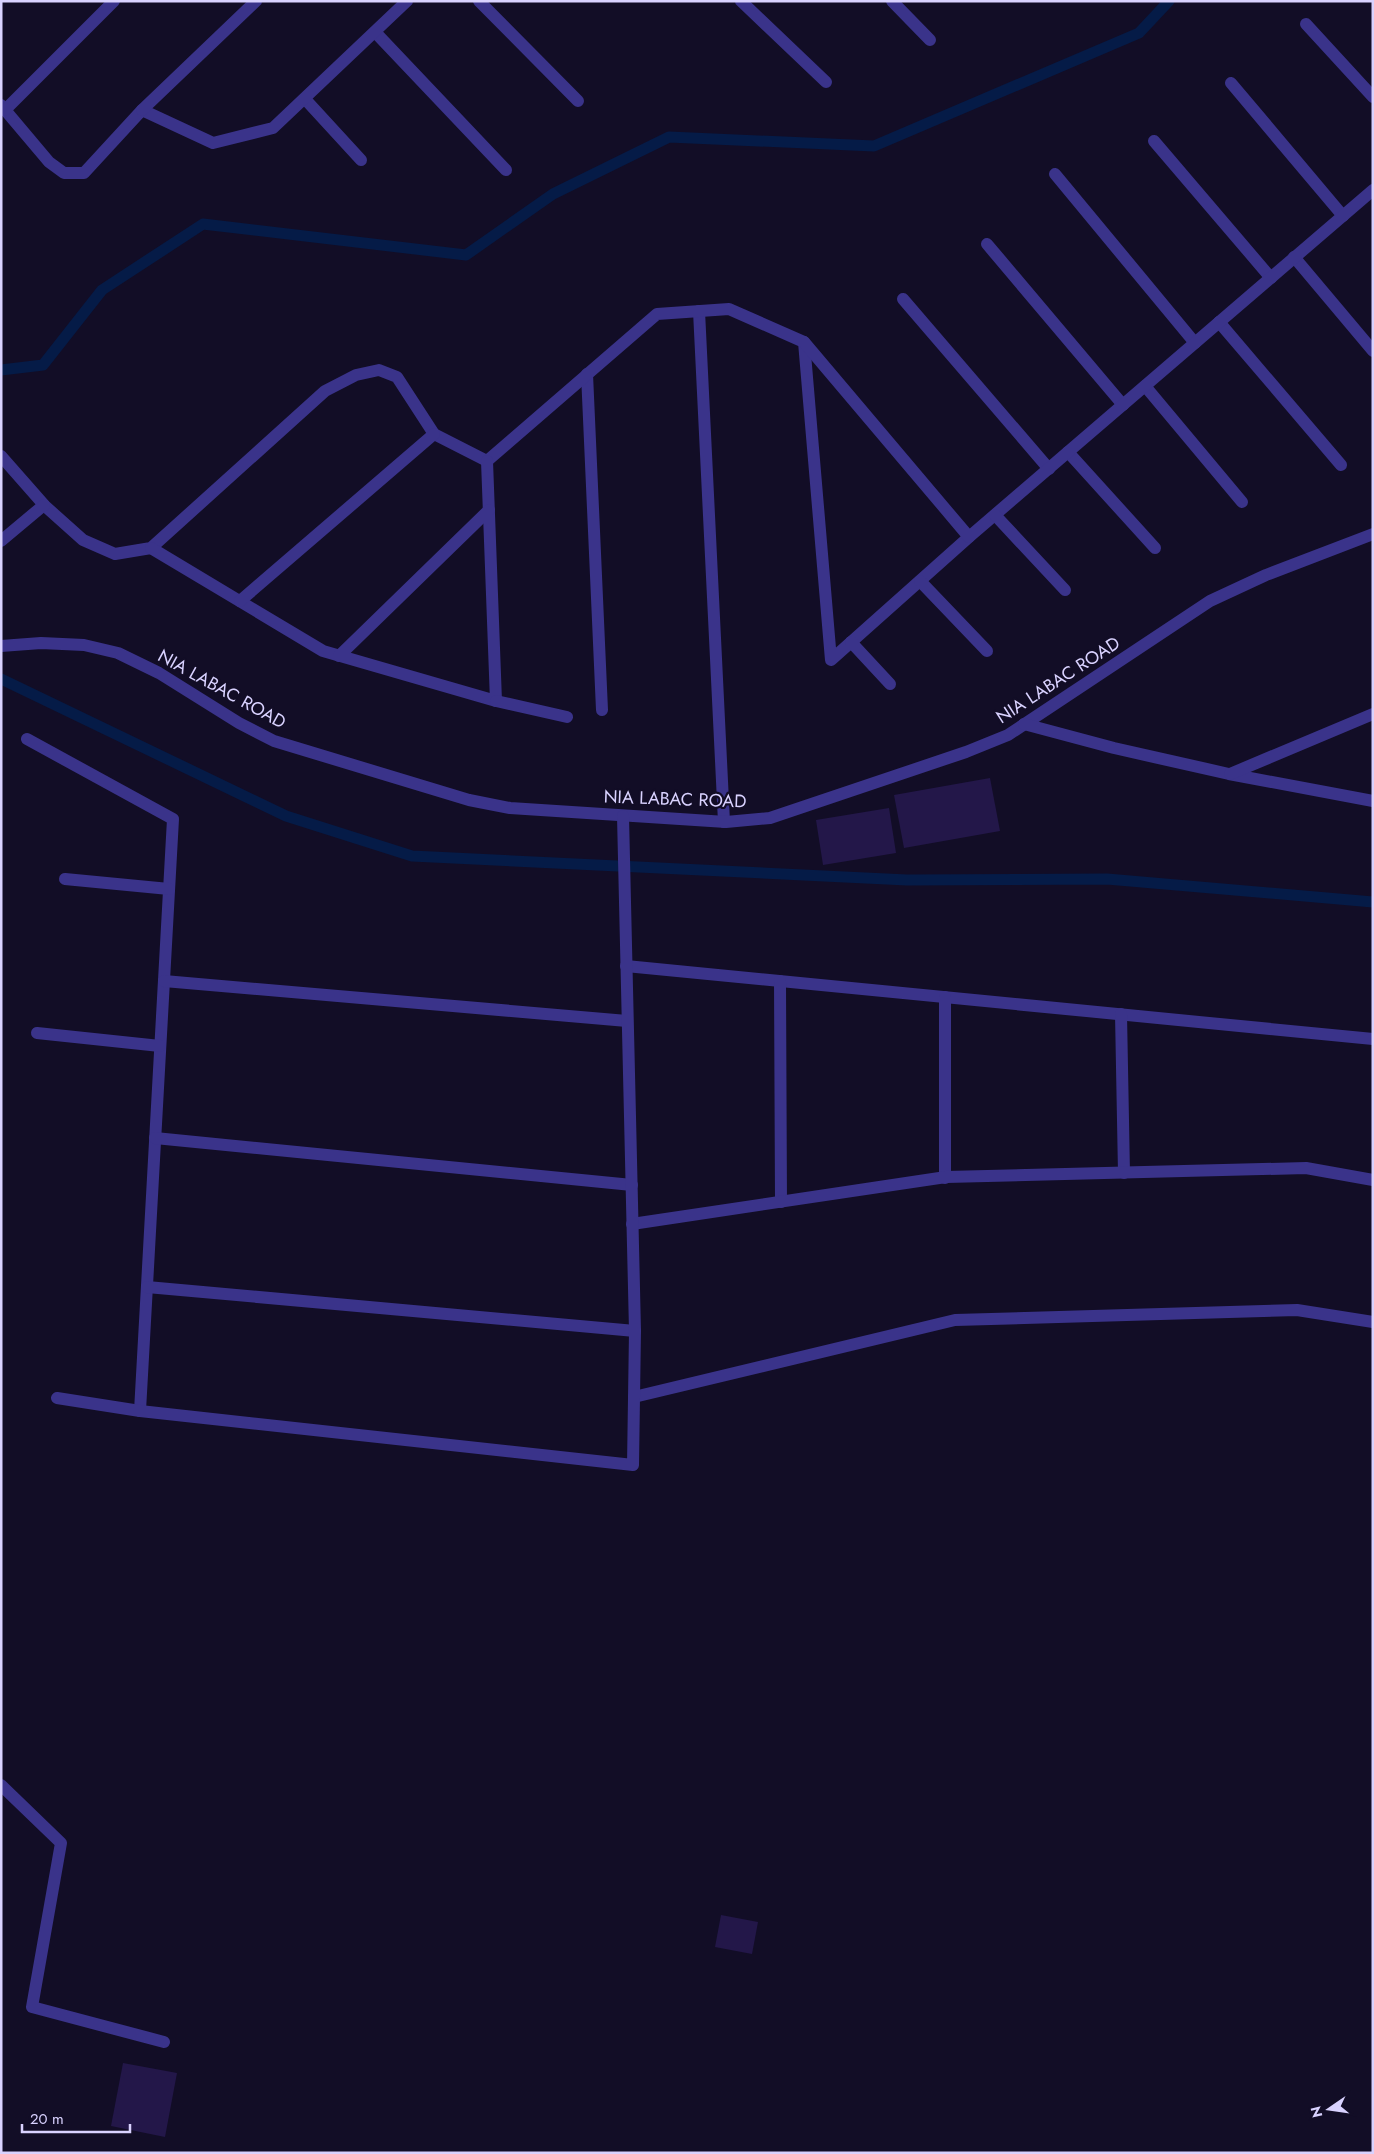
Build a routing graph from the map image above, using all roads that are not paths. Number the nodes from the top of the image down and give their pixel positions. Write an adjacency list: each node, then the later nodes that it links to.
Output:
1 (114, 1): 15 (street)
2 (256, 1): 16 (street)
3 (407, 1): 8 (street)
4 (479, 1): 14 (street)
5 (740, 1): 10 (street)
6 (892, 1): 9 (street)
7 (1306, 24): 12 (street)
8 (375, 32): 13 (street); 19 (street)
9 (930, 40)
10 (826, 82)
11 (1231, 83): 22 (street)
12 (1373, 97)
13 (305, 99): 16 (street); 18 (street)
14 (578, 101)
15 (3, 108): 16 (street)
16 (142, 110)
17 (1154, 142): 25 (street)
18 (361, 160)
19 (506, 170)
20 (1055, 174): 30 (street)
21 (1371, 195): 22 (street)
22 (1343, 216): 24 (street)
23 (987, 244): 34 (street)
24 (1294, 257): 25 (street); 31 (street)
25 (1271, 278): 28 (street)
26 (903, 299): 40 (street)
27 (699, 311): 29 (street); 32 (street); 67 (street)
28 (1219, 322): 30 (street); 39 (street)
29 (804, 342): 46 (street); 53 (street)
30 (1195, 342): 33 (street)
31 (1373, 351)
32 (587, 374): 38 (street); 59 (street)
33 (1145, 386): 34 (street); 41 (street)
34 (1124, 404): 36 (street)
35 (434, 434): 38 (street); 48 (street); 52 (street)
36 (1068, 452): 40 (street); 49 (street)
37 (1, 456): 42 (street)
38 (486, 461): 43 (street)
39 (1341, 465)
40 (1049, 468): 44 (street)
41 (1242, 502)
42 (44, 505): 47 (street); 48 (street)
43 (489, 510): 56 (street); 58 (street)
44 (995, 515): 46 (street); 51 (street)
45 (1373, 534): 62 (street, NIA LABAC ROAD)
46 (969, 536): 50 (street)
47 (1, 541)
48 (150, 548): 52 (street)
49 (1155, 548)
50 (920, 581): 53 (street); 55 (street)
51 (1065, 590)
52 (240, 601): 56 (street)
53 (851, 642): 57 (street)
54 (1, 646): 66 (street, NIA LABAC ROAD)
55 (987, 652)
56 (339, 656): 58 (street)
57 (890, 684)
58 (496, 701): 61 (street)
59 (602, 710)
60 (1373, 714): 64 (street)
61 (567, 718)
62 (1024, 724): 64 (street); 67 (street, NIA LABAC ROAD)
63 (27, 739): 69 (street)
64 (1229, 774): 65 (street)
65 (1373, 801)
66 (623, 816): 67 (street, NIA LABAC ROAD); 70 (street)
67 (724, 822)
68 (65, 879): 69 (street)
69 (168, 889): 71 (street)
70 (626, 966): 72 (street); 75 (street)
71 (164, 981): 75 (street); 78 (street)
72 (780, 981): 73 (street); 84 (street)
73 (945, 997): 74 (street); 81 (street)
74 (1121, 1014): 77 (street); 80 (street)
75 (627, 1021): 83 (street)
76 (37, 1033): 78 (street)
77 (1373, 1039)
78 (160, 1046): 79 (street)
79 (155, 1138): 83 (street); 86 (street)
80 (1124, 1173): 81 (street); 82 (street)
81 (945, 1178): 84 (street)
82 (1373, 1180)
83 (632, 1185): 85 (street)
84 (781, 1202): 85 (street)
85 (632, 1224): 88 (street)
86 (147, 1287): 88 (street); 91 (street)
87 (1373, 1322): 89 (street)
88 (634, 1331): 89 (street)
89 (634, 1397): 91 (street)
90 (57, 1398): 91 (street)
91 (140, 1411)
92 (1, 1785): 93 (street)
93 (164, 2042)

